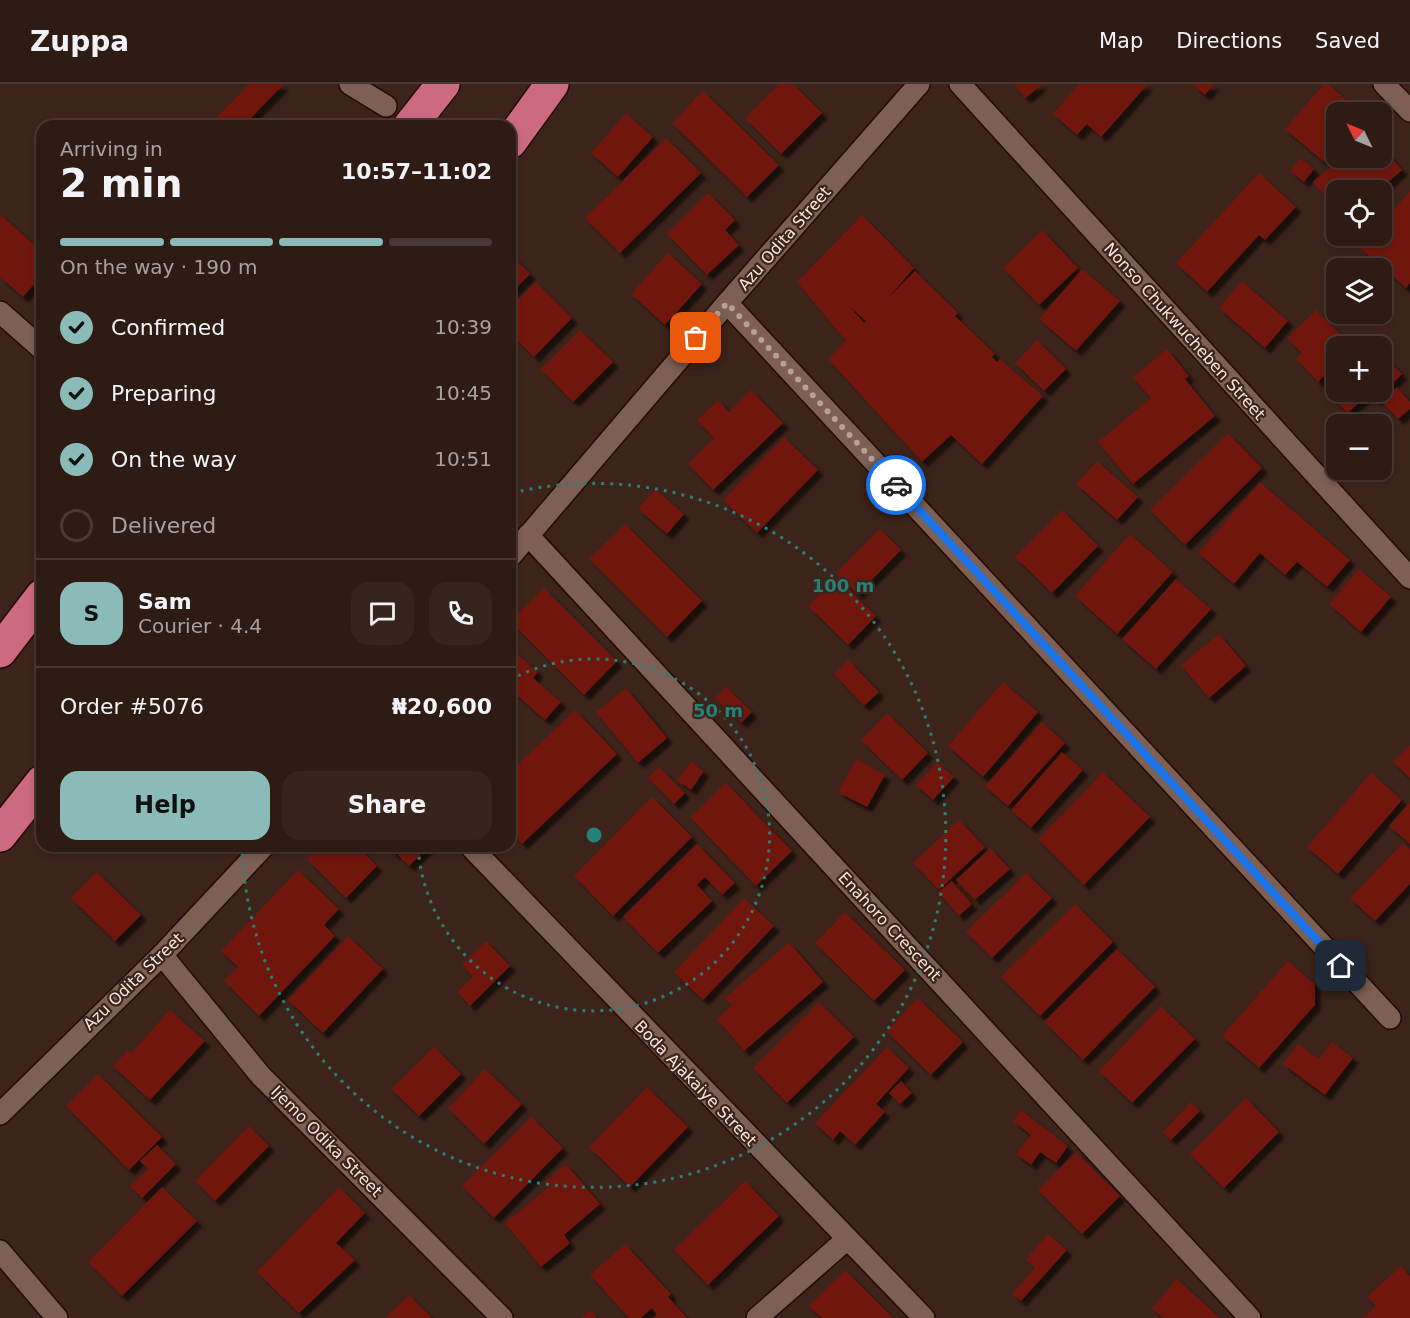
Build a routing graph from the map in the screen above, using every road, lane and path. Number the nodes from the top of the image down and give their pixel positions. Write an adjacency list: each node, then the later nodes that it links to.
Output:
1 (350, 84): 8 (street)
2 (443, 84): 8 (highway)
3 (552, 84): 9 (highway)
4 (919, 84): 10 (street, Azu Odita Street)
5 (960, 84): 15 (street, Nonso Chukwucheben Street)
6 (1384, 84): 7 (street)
7 (1410, 111)
8 (398, 116)
9 (516, 134)
10 (727, 303): 13 (street, Azu Odita Street); 23 (street)
11 (0, 312): 12 (street)
12 (36, 344)
13 (528, 535): 14 (street, Azu Odita Street); 31 (street, Enahoro Crescent)
14 (516, 550)
15 (1410, 578)
16 (36, 604): 17 (highway)
17 (0, 651)
18 (36, 790): 19 (highway)
19 (0, 835)
20 (258, 852): 22 (street, Azu Odita Street)
21 (476, 852): 25 (street, Boda Ajakaiye Street)
22 (162, 955): 24 (street, Azu Odita Street); 28 (street, Ijemo Odika Street)
23 (1390, 1018)
24 (0, 1114)
25 (846, 1240): 29 (street); 30 (street, Boda Ajakaiye Street)
26 (0, 1251): 27 (street)
27 (57, 1318)
28 (502, 1318)
29 (757, 1318)
30 (924, 1318)
31 (1250, 1318)

